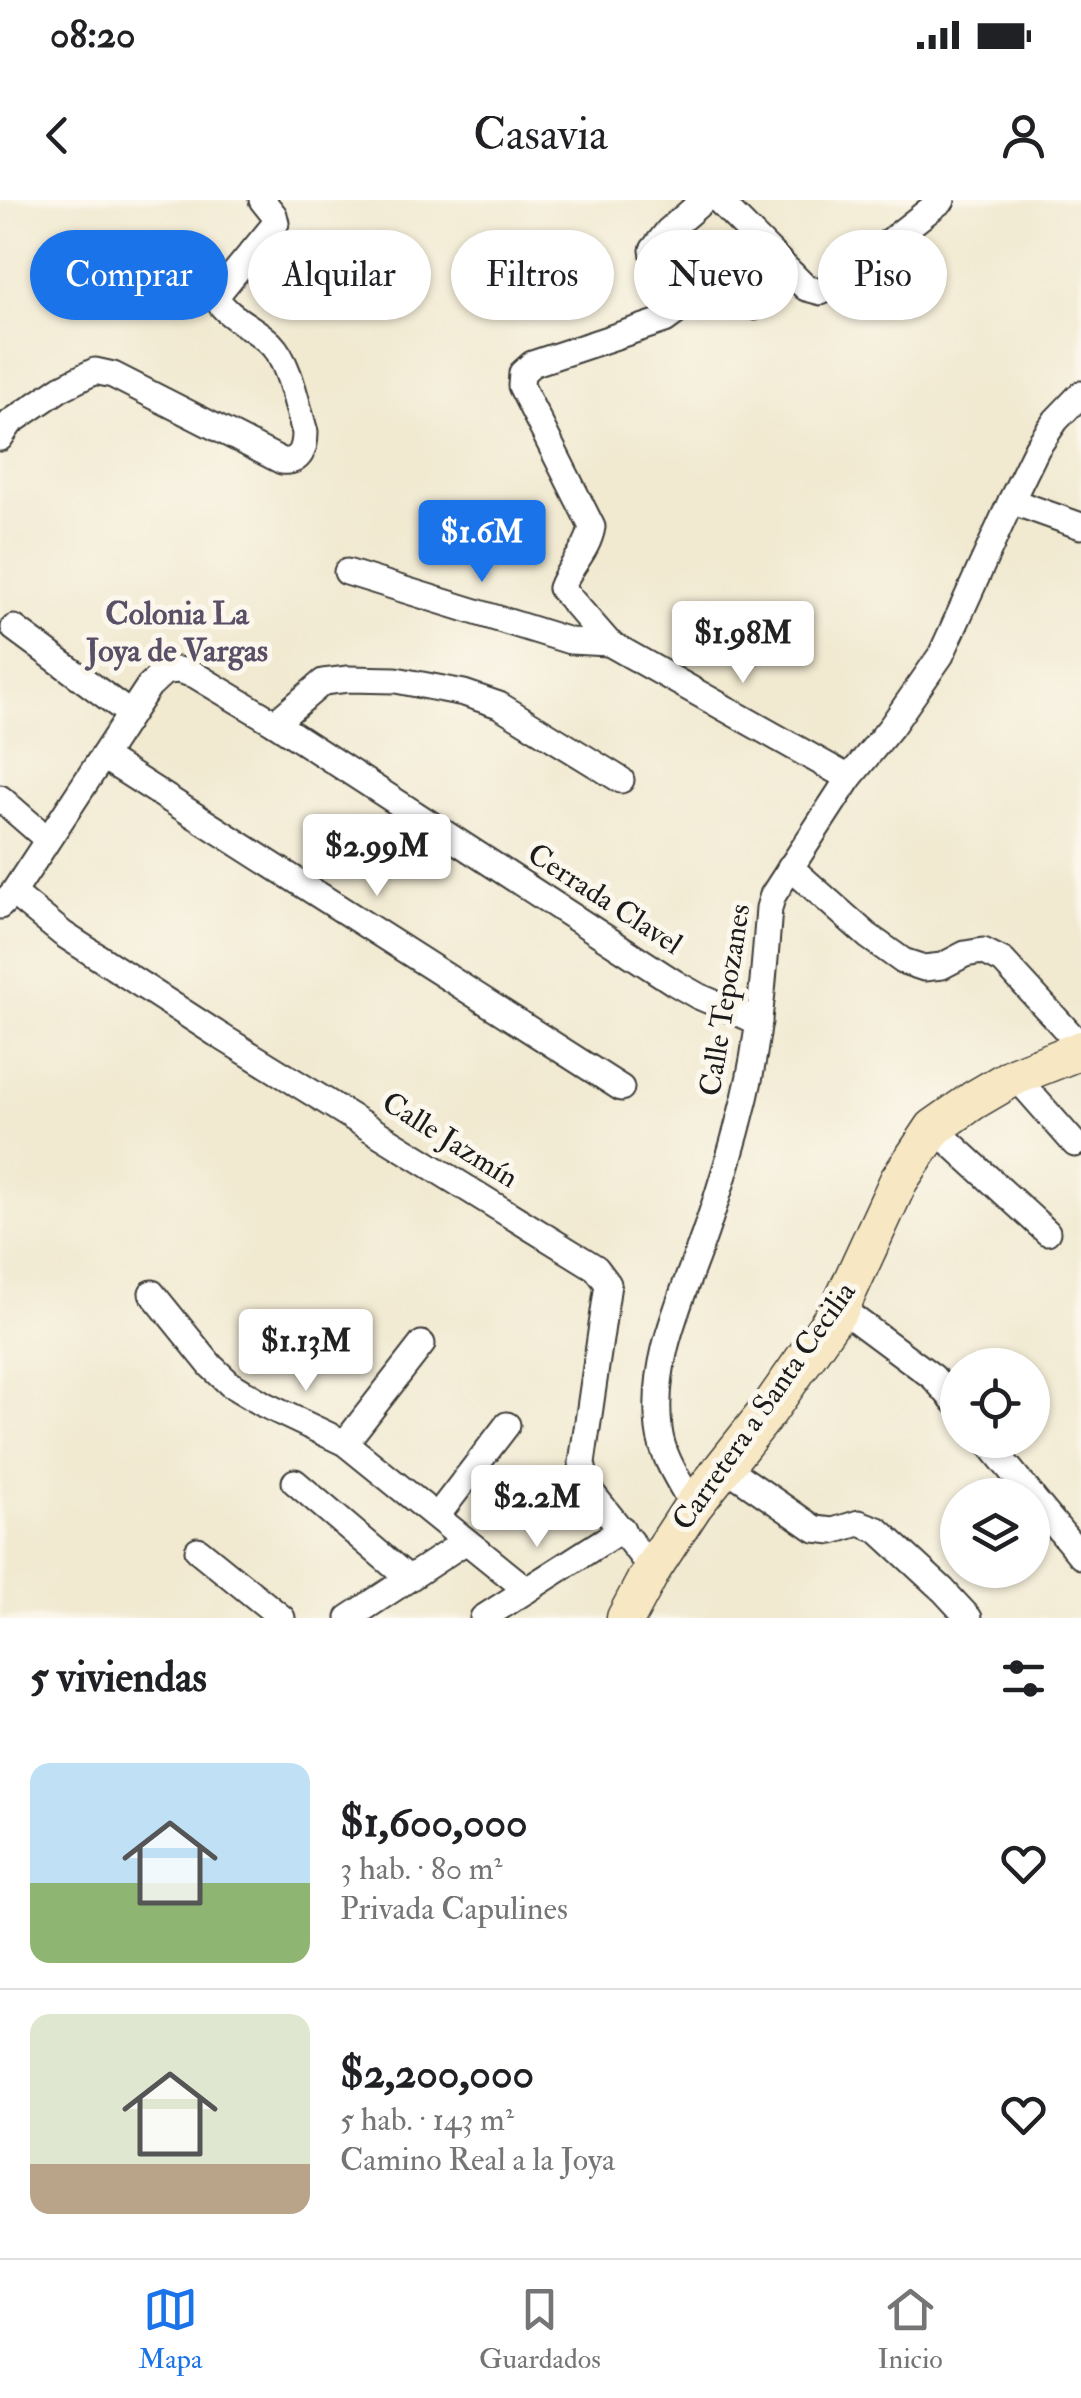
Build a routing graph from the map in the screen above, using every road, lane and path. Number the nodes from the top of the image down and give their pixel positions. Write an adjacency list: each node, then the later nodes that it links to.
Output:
1 (262, 200): 8 (street)
2 (704, 200): 13 (street)
3 (718, 200): 5 (street)
4 (942, 200): 6 (street)
5 (748, 230)
6 (798, 281)
7 (1081, 394): 9 (street, Calle Tepozanes)
8 (0, 438)
9 (1010, 501): 10 (street); 17 (street, Calle Tepozanes)
10 (1081, 526)
11 (347, 572): 13 (street)
12 (14, 628): 14 (street)
13 (609, 643): 17 (street)
14 (130, 714): 15 (street, Cerrada Clavel); 16 (street)
15 (275, 723): 18 (street); 23 (street, Cerrada Clavel)
16 (103, 757): 20 (street); 26 (street)
17 (850, 778): 21 (street, Calle Tepozanes)
18 (621, 780)
19 (0, 798): 20 (street)
20 (46, 840): 22 (street)
21 (790, 867): 23 (street, Calle Tepozanes); 24 (street)
22 (7, 900): 43 (street, Calle Jazmín)
23 (759, 1022): 40 (street, Calle Tepozanes)
24 (1081, 1048): 25 (main road, Carretera a Santa Cecilia)
25 (1015, 1076): 27 (main road, Carretera a Santa Cecilia); 28 (street)
26 (621, 1088)
27 (934, 1128): 29 (street); 31 (main road, Carretera a Santa Cecilia)
28 (1075, 1144)
29 (1047, 1232)
30 (152, 1293): 35 (street)
31 (840, 1308): 33 (street); 37 (main road, Carretera a Santa Cecilia)
32 (422, 1344): 35 (street)
33 (940, 1384)
34 (507, 1426): 41 (street)
35 (345, 1444): 41 (street)
36 (1001, 1458): 38 (street)
37 (726, 1467): 40 (main road, Carretera a Santa Cecilia); 54 (street)
38 (1017, 1478)
39 (295, 1482): 48 (street)
40 (693, 1506): 47 (main road, Carretera a Santa Cecilia)
41 (437, 1516): 44 (street)
42 (1050, 1518): 46 (street)
43 (622, 1528): 47 (street, Calle Jazmín); 49 (street)
44 (466, 1541): 48 (street); 49 (street)
45 (198, 1550): 50 (street)
46 (1081, 1556)
47 (652, 1569): 53 (main road, Carretera a Santa Cecilia)
48 (408, 1578): 51 (street)
49 (527, 1590): 52 (street)
50 (282, 1618)
51 (349, 1618)
52 (483, 1618)
53 (626, 1618)
54 (969, 1618)

